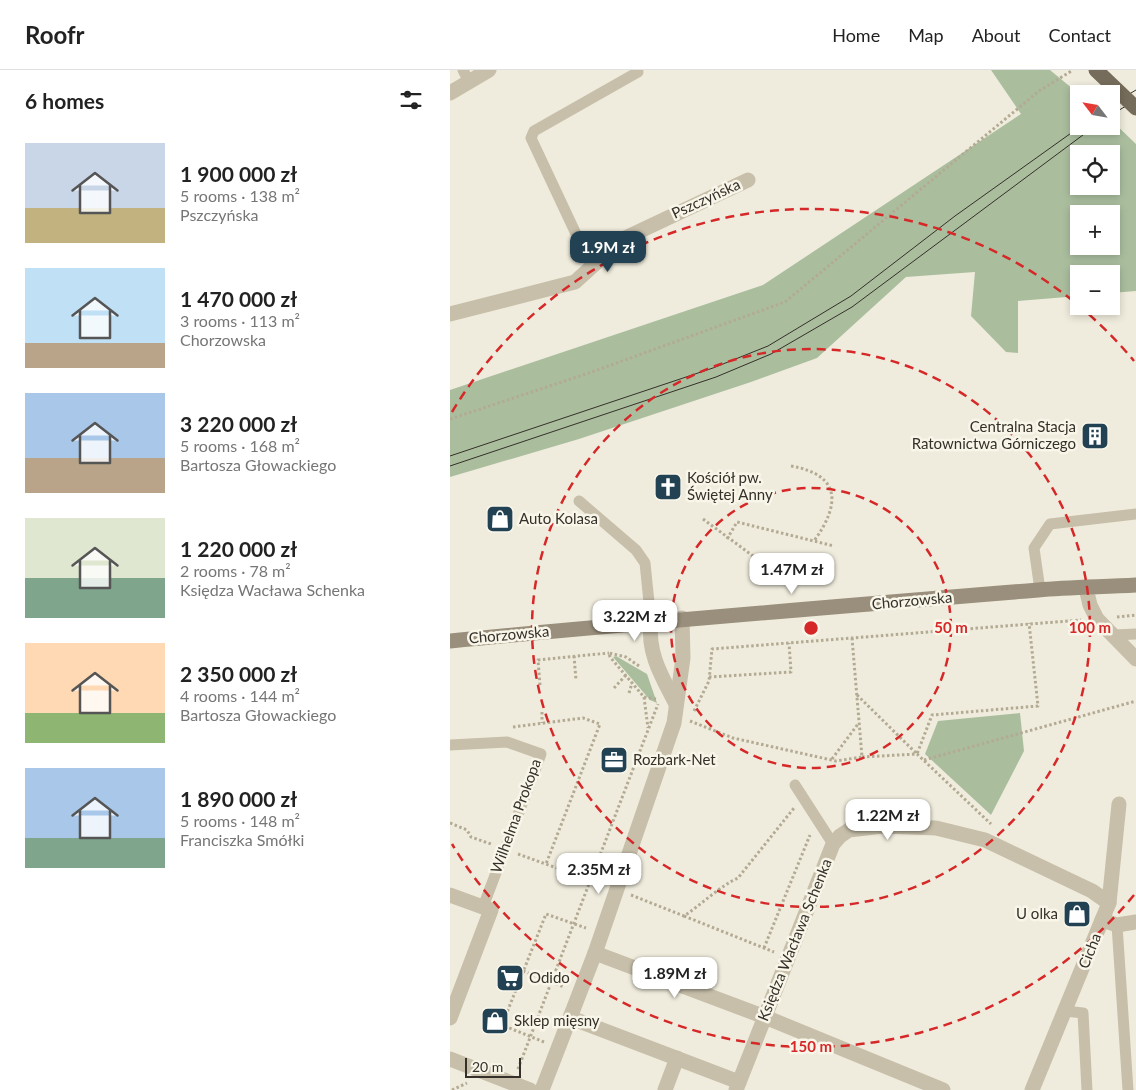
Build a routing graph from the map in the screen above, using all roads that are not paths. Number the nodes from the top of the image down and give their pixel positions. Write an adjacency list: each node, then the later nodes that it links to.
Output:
1 (489, 70): 4 (street)
2 (1096, 70): 6 (main road, bridge)
3 (638, 72): 8 (lane)
4 (466, 76): 5 (street)
5 (450, 93)
6 (1136, 108)
7 (748, 180): 8 (street, Pszczyńska)
8 (592, 268): 9 (street, Pszczyńska)
9 (450, 314)
10 (579, 501): 16 (lane)
11 (1136, 514): 14 (lane)
12 (1136, 585): 13 (main road, Chorzowska)
13 (1086, 588): 14 (main road, Chorzowska); 18 (street)
14 (1040, 590): 15 (main road, Chorzowska)
15 (682, 618): 16 (main road, Chorzowska); 21 (street)
16 (651, 622): 19 (main road, Chorzowska); 21 (street)
17 (1136, 634): 18 (lane)
18 (1114, 635): 20 (street)
19 (450, 641)
20 (1136, 659)
21 (676, 704): 31 (street)
22 (450, 746): 28 (lane, Wilhelma Prokopa)
23 (795, 785): 25 (lane)
24 (1119, 804): 27 (street, Cicha)
25 (833, 844): 27 (street, Księdza Wacława Schenka); 33 (street, Księdza Wacława Schenka)
26 (450, 895): 28 (street)
27 (1109, 903): 29 (street, Cicha)
28 (483, 907): 34 (street, Wilhelma Prokopa)
29 (1110, 922): 30 (street); 32 (street, Cicha); 46 (lane)
30 (1136, 922)
31 (595, 953): 33 (street); 35 (street)
32 (1065, 1011): 40 (street, Cicha); 45 (lane)
33 (765, 1017): 38 (street, Księdza Wacława Schenka); 39 (street)
34 (450, 1018)
35 (571, 1018): 36 (street); 42 (street)
36 (677, 1058): 38 (street); 43 (street)
37 (450, 1059): 41 (street)
38 (738, 1086)
39 (923, 1087): 44 (street)
40 (1033, 1089)
41 (530, 1090)
42 (542, 1090)
43 (665, 1090)
44 (943, 1090)
45 (1087, 1090)
46 (1128, 1090)

